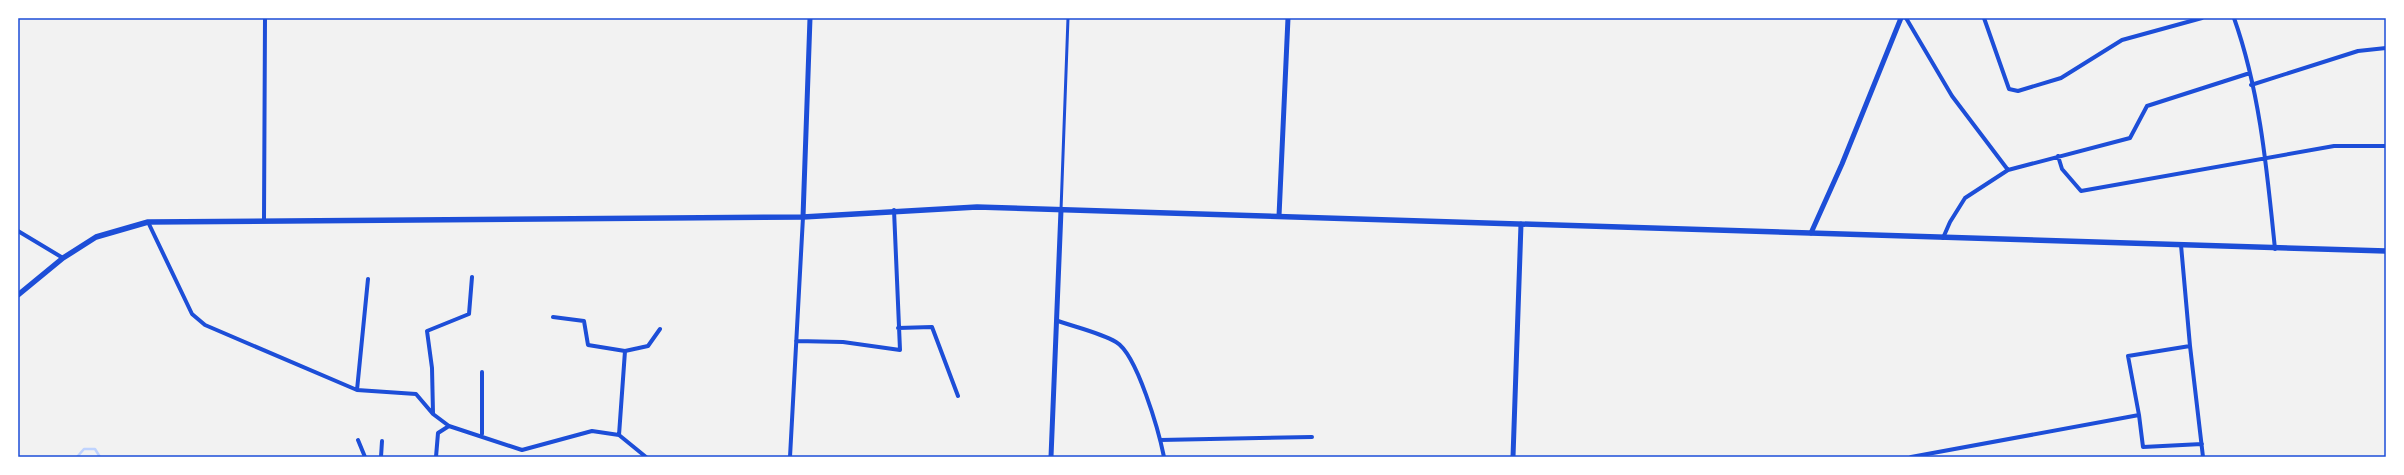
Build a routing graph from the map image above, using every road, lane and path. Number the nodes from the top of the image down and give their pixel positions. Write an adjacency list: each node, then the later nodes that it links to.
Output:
1 (264, 18): 21 (street)
2 (810, 18): 20 (street)
3 (1068, 18): 18 (street)
4 (1288, 18): 19 (street)
5 (1902, 18): 25 (street)
6 (1906, 18): 16 (street)
7 (1984, 18): 8 (street)
8 (2202, 18)
9 (2234, 18): 11 (street)
10 (2386, 48): 12 (street)
11 (2250, 73): 12 (street); 14 (street)
12 (2252, 85): 15 (street)
13 (2386, 146): 15 (street)
14 (2058, 156): 15 (street); 16 (street)
15 (2266, 160): 28 (street)
16 (2008, 170): 26 (street)
17 (894, 210): 18 (main road); 20 (main road); 36 (street)
18 (1061, 210): 19 (main road); 35 (street)
19 (1279, 216): 23 (main road)
20 (803, 217): 21 (main road); 38 (street)
21 (264, 219): 22 (main road)
22 (148, 222): 30 (main road); 42 (street)
23 (1521, 224): 25 (main road); 61 (street)
24 (18, 231): 30 (street)
25 (1811, 233): 26 (main road)
26 (1943, 238): 27 (main road)
27 (2182, 245): 28 (main road); 39 (street)
28 (2275, 249): 29 (main road)
29 (2386, 251)
30 (63, 258): 33 (main road)
31 (472, 277): 44 (street)
32 (368, 279): 42 (street)
33 (18, 295)
34 (553, 317): 40 (street)
35 (1058, 321): 51 (street); 59 (street)
36 (898, 328): 38 (street); 43 (street)
37 (660, 329): 40 (street)
38 (796, 342): 58 (street)
39 (2190, 346): 45 (street); 53 (street)
40 (625, 351): 48 (street)
41 (482, 372): 47 (street)
42 (357, 390): 44 (street)
43 (958, 396)
44 (433, 414): 46 (street)
45 (2138, 415): 53 (street); 62 (street)
46 (449, 426): 48 (street); 56 (street)
47 (482, 434)
48 (619, 435): 57 (street)
49 (1312, 437): 51 (street)
50 (358, 440): 54 (street)
51 (1160, 440): 60 (street)
52 (382, 441): 55 (street)
53 (2202, 444): 63 (street)
54 (365, 457)
55 (381, 457)
56 (436, 457)
57 (646, 457)
58 (790, 457)
59 (1051, 457)
60 (1164, 457)
61 (1513, 457)
62 (1911, 457)
63 (2203, 457)

